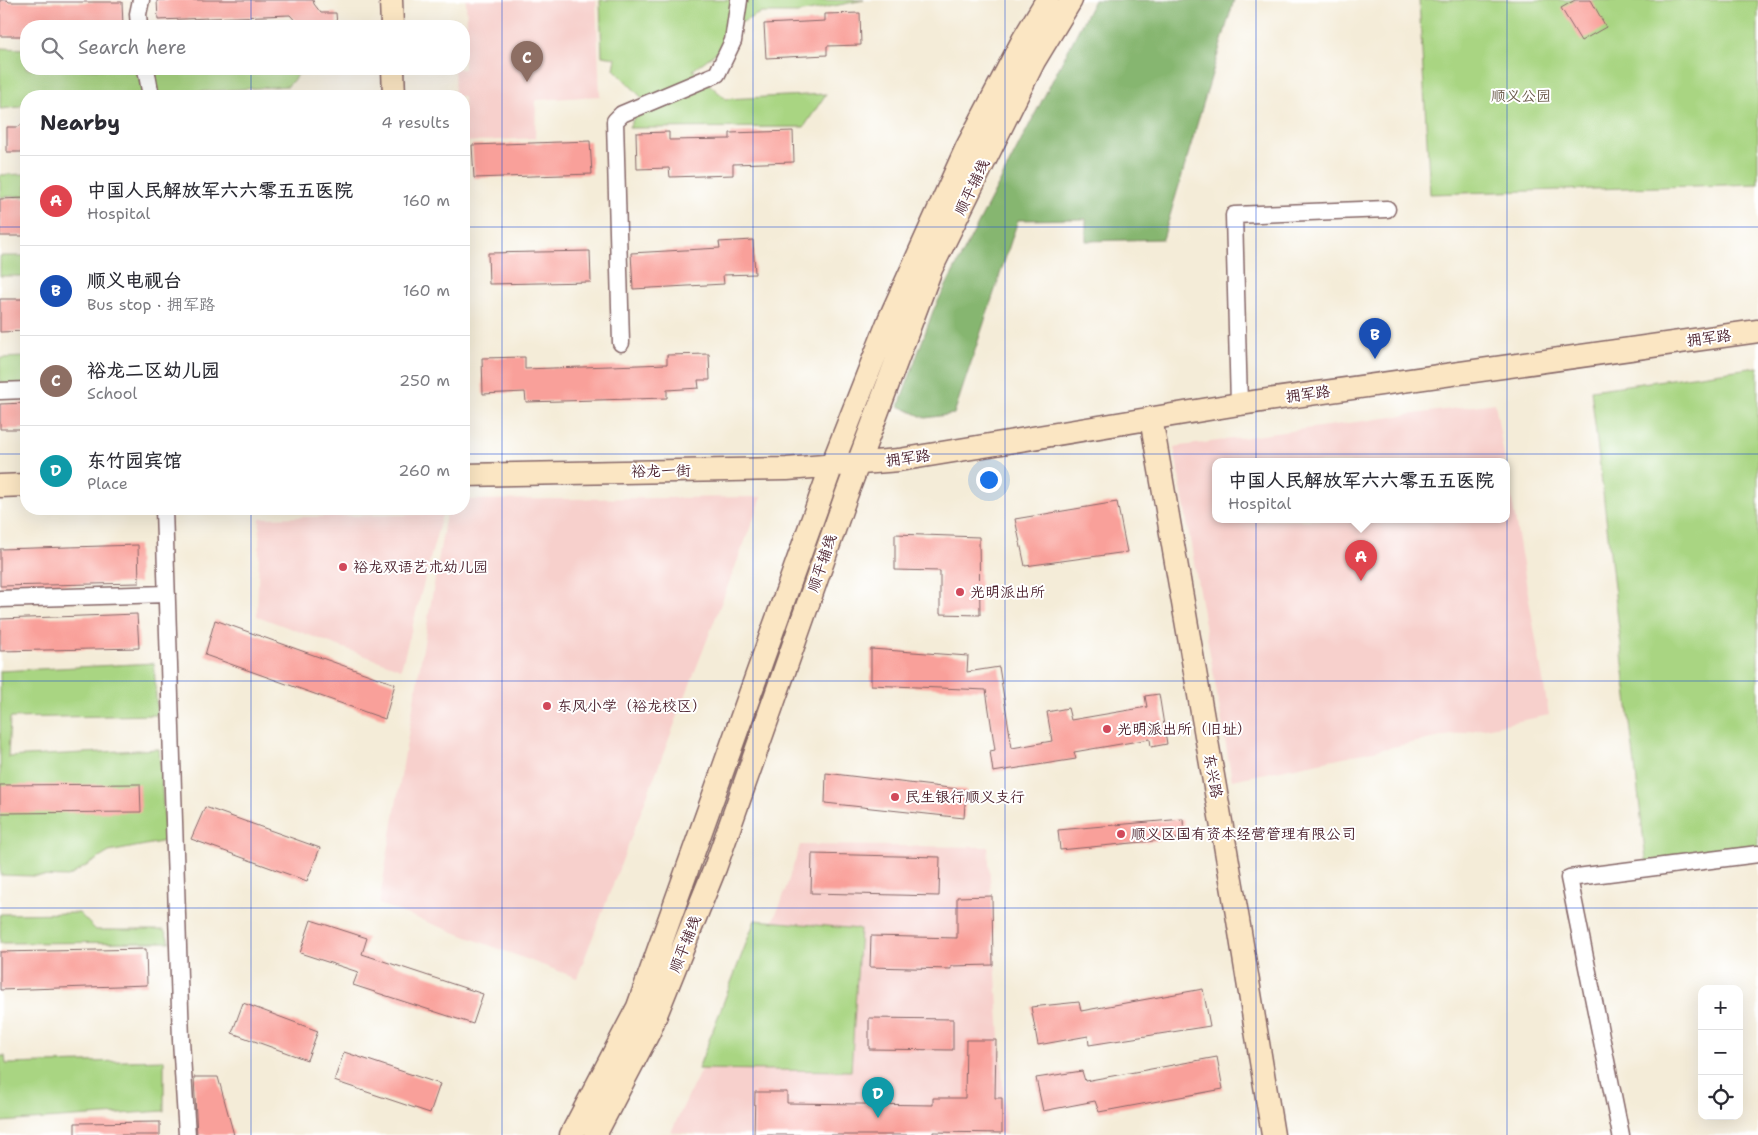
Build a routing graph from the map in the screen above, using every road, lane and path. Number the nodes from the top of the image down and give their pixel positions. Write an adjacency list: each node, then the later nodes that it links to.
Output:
1 (141, 0): 6 (street)
2 (391, 0): 7 (main road)
3 (739, 0): 14 (street)
4 (1047, 0): 20 (main road, 顺平辅线)
5 (1071, 0): 19 (main road, 顺平辅线)
6 (138, 20)
7 (392, 20)
8 (147, 75): 10 (street)
9 (393, 75): 11 (main road)
10 (150, 90)
11 (394, 90)
12 (1387, 209): 17 (street)
13 (1758, 331): 17 (main road, 拥军路)
14 (621, 343)
15 (0, 390): 16 (street)
16 (20, 390)
17 (1240, 404): 18 (main road, 拥军路)
18 (1151, 418): 19 (main road, 拥军路); 31 (main road, 东兴路)
19 (859, 463): 20 (main road, 裕龙一街); 30 (main road, 顺平辅线)
20 (832, 465): 21 (main road, 裕龙一街); 29 (main road, 顺平辅线)
21 (470, 475)
22 (20, 485): 23 (main road)
23 (0, 486)
24 (164, 515): 25 (street)
25 (167, 594): 26 (street); 28 (street)
26 (0, 599)
27 (1758, 854): 32 (street)
28 (186, 1135)
29 (571, 1135)
30 (595, 1135)
31 (1272, 1135)
32 (1621, 1135)

